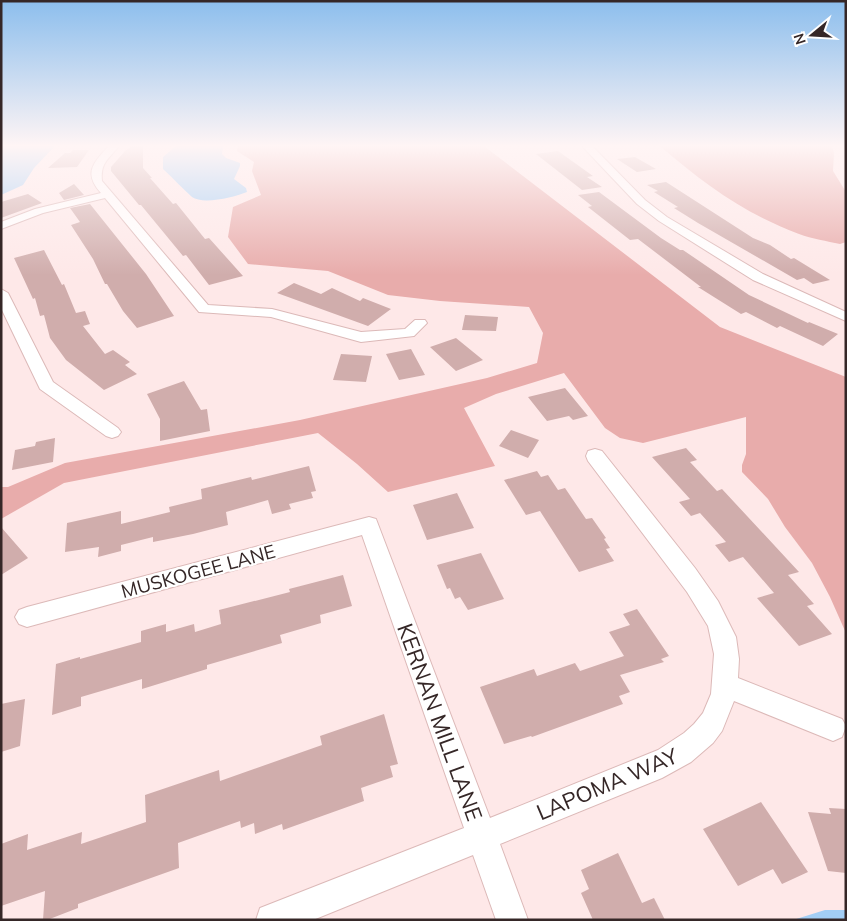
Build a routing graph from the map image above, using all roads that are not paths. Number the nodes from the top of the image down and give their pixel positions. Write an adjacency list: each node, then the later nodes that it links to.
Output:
1 (103, 189): 3 (street)
2 (628, 189): 6 (street)
3 (108, 194): 4 (street); 7 (street)
4 (1, 226)
5 (1, 293): 8 (street)
6 (846, 317)
7 (420, 323)
8 (112, 432)
9 (595, 456): 12 (street, LAPOMA WAY)
10 (369, 525): 11 (street, MUSKOGEE LANE); 14 (street, KERNAN MILL LANE)
11 (27, 617)
12 (726, 685): 13 (street); 14 (street, LAPOMA WAY)
13 (833, 728)
14 (482, 836): 15 (street); 16 (street, KERNAN MILL LANE)
15 (272, 920)
16 (512, 920)

